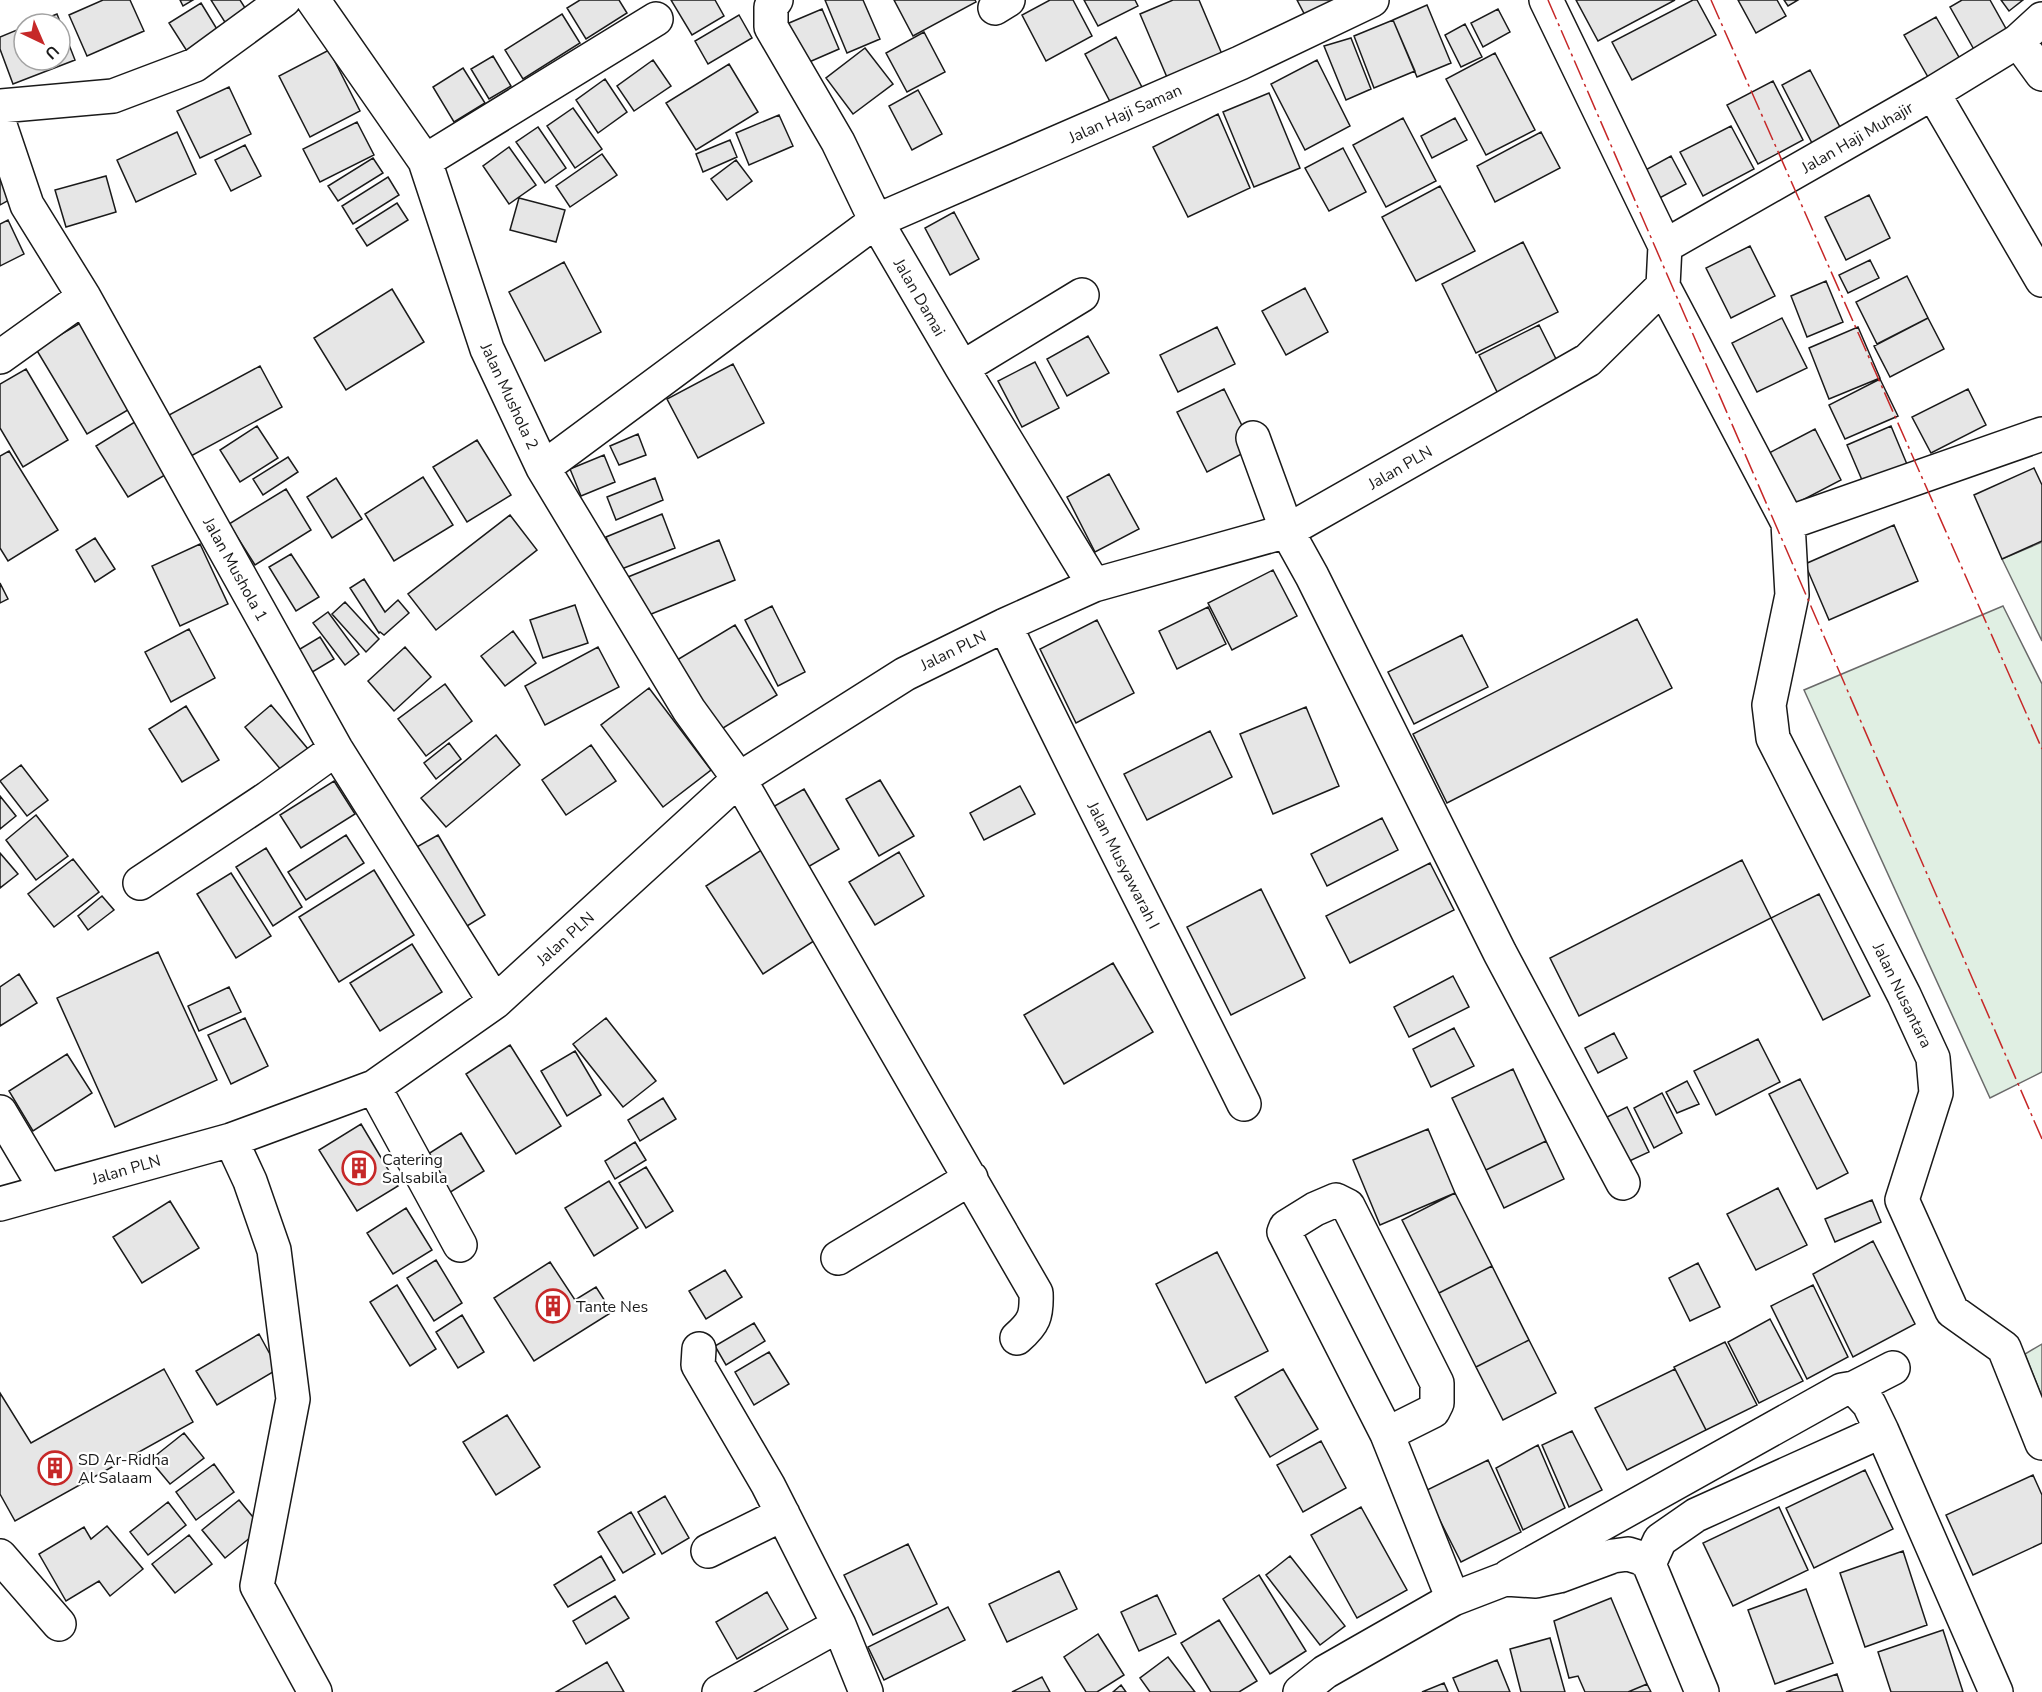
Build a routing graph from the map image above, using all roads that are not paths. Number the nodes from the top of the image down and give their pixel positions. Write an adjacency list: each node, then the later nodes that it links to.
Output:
1 (284, 0): 11 (street)
2 (313, 0): 13 (street, Jalan Mushola 2)
3 (776, 0): 14 (street, Jalan Damai)
4 (1372, 0): 14 (street, Jalan Haji Saman)
5 (1546, 0): 15 (street)
6 (656, 19): 13 (street)
7 (2042, 19): 8 (street, Jalan Haji Muhajir)
8 (2018, 40): 9 (street); 10 (street, Jalan Haji Muhajir)
9 (2042, 75)
10 (1933, 93): 15 (street, Jalan Haji Muhajir); 16 (street)
11 (0, 106)
12 (0, 125): 19 (street, Jalan Mushola 1)
13 (425, 161): 24 (street, Jalan Mushola 2)
14 (876, 221): 21 (street, Jalan Damai); 24 (street, Jalan Haji Saman)
15 (1665, 246): 17 (street)
16 (2042, 280)
17 (1663, 286): 25 (street); 26 (street, Jalan PLN)
18 (1082, 295): 21 (street)
19 (84, 297): 20 (street); 29 (street, Jalan Mushola 1)
20 (0, 357)
21 (962, 368): 27 (street, Jalan Damai)
22 (2042, 434): 25 (street)
23 (1253, 438): 26 (street)
24 (543, 468): 30 (street, Jalan Mushola 2)
25 (1788, 523): 49 (street, Jalan Nusantara)
26 (1287, 531): 27 (street, Jalan PLN); 38 (street)
27 (1094, 585): 28 (street, Jalan PLN)
28 (1005, 624): 30 (street, Jalan PLN); 34 (street, Jalan Musyawarah I)
29 (336, 749): 31 (street); 32 (street, Jalan Mushola 1)
30 (739, 779): 32 (street, Jalan PLN); 37 (street, Jalan Mushola 2)
31 (140, 883)
32 (495, 1002): 33 (street, Jalan PLN)
33 (374, 1087): 36 (street, Jalan PLN); 41 (street)
34 (1244, 1104)
35 (0, 1112): 39 (street)
36 (231, 1140): 39 (street, Jalan PLN); 59 (street)
37 (971, 1178): 42 (street); 43 (street, Jalan Mushola 2)
38 (1623, 1183)
39 (47, 1191): 40 (street, Jalan PLN)
40 (0, 1204)
41 (460, 1245)
42 (838, 1258)
43 (1017, 1338)
44 (699, 1349): 51 (street)
45 (1893, 1368): 46 (street)
46 (1854, 1388): 47 (street); 50 (street)
47 (1882, 1431): 53 (street); 64 (street)
48 (1387, 1434): 48 (street); 56 (street)
49 (2042, 1443)
50 (1652, 1497): 53 (street); 55 (street)
51 (783, 1514): 52 (street); 58 (street)
52 (708, 1551)
53 (1655, 1552): 55 (street); 63 (street)
54 (0, 1556): 57 (street)
55 (1505, 1579): 56 (street)
56 (1453, 1599): 62 (street)
57 (59, 1624)
58 (839, 1625): 60 (street); 61 (street)
59 (315, 1692)
60 (719, 1692)
61 (866, 1692)
62 (1300, 1692)
63 (1702, 1692)
64 (1996, 1692)

